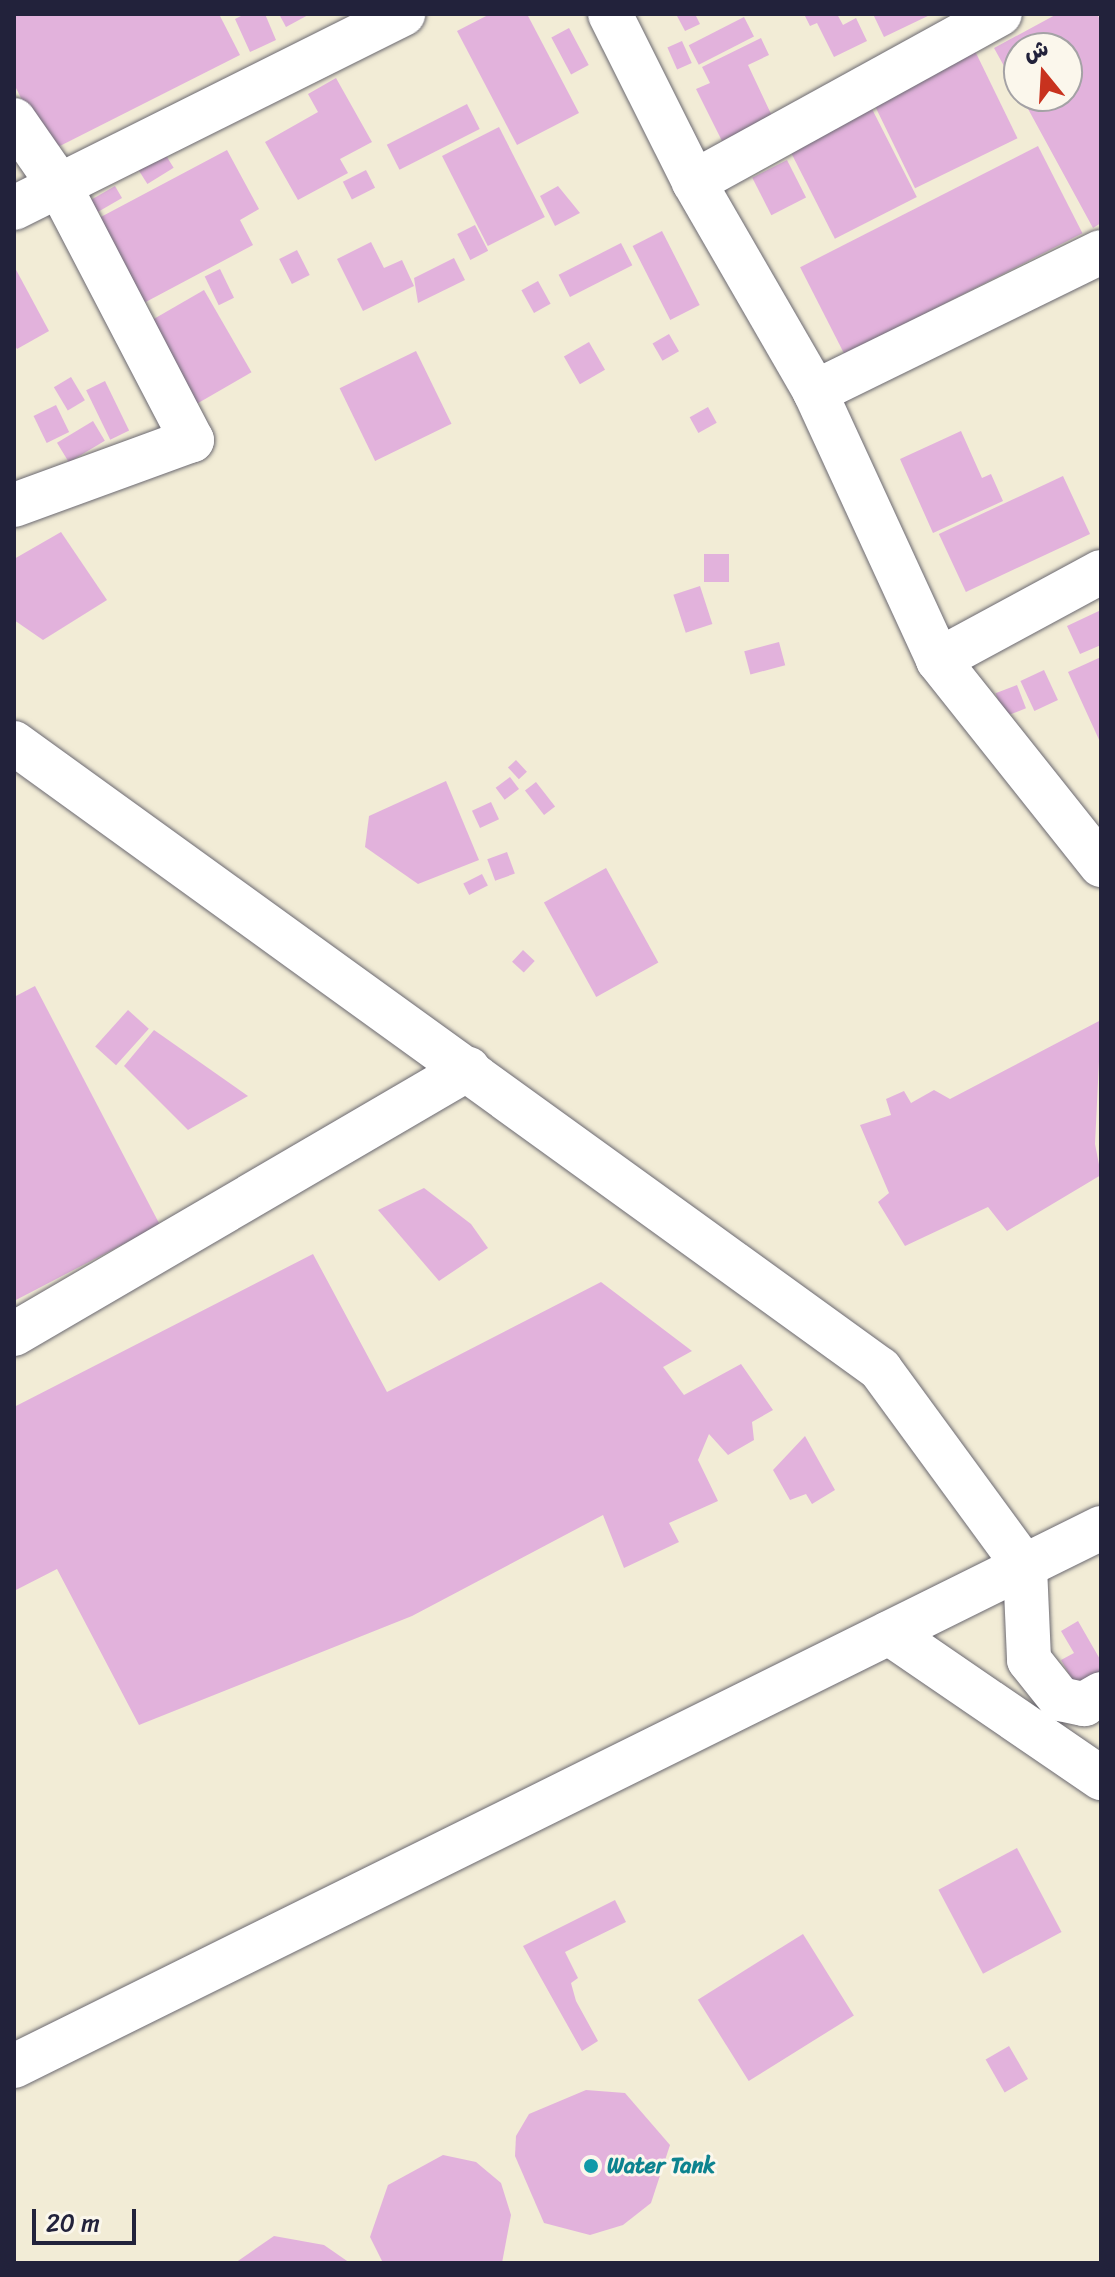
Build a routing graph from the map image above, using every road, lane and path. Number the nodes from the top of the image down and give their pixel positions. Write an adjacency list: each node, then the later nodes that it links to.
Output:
1 (403, 14): 6 (street)
2 (610, 14): 5 (street)
3 (1000, 14): 5 (street)
4 (14, 120): 6 (street)
5 (694, 182): 9 (street)
6 (59, 185): 7 (street); 10 (street)
7 (14, 208)
8 (1101, 252): 9 (street)
9 (815, 392): 12 (street)
10 (14, 505)
11 (1101, 572): 12 (street)
12 (938, 660): 14 (street)
13 (14, 743): 15 (street)
14 (1101, 865)
15 (468, 1069): 16 (street); 18 (street)
16 (14, 1334)
17 (1101, 1528): 18 (street)
18 (1025, 1567): 19 (street); 20 (street)
19 (889, 1633): 21 (street); 22 (street)
20 (1101, 1694)
21 (1101, 1778)
22 (14, 2066)

